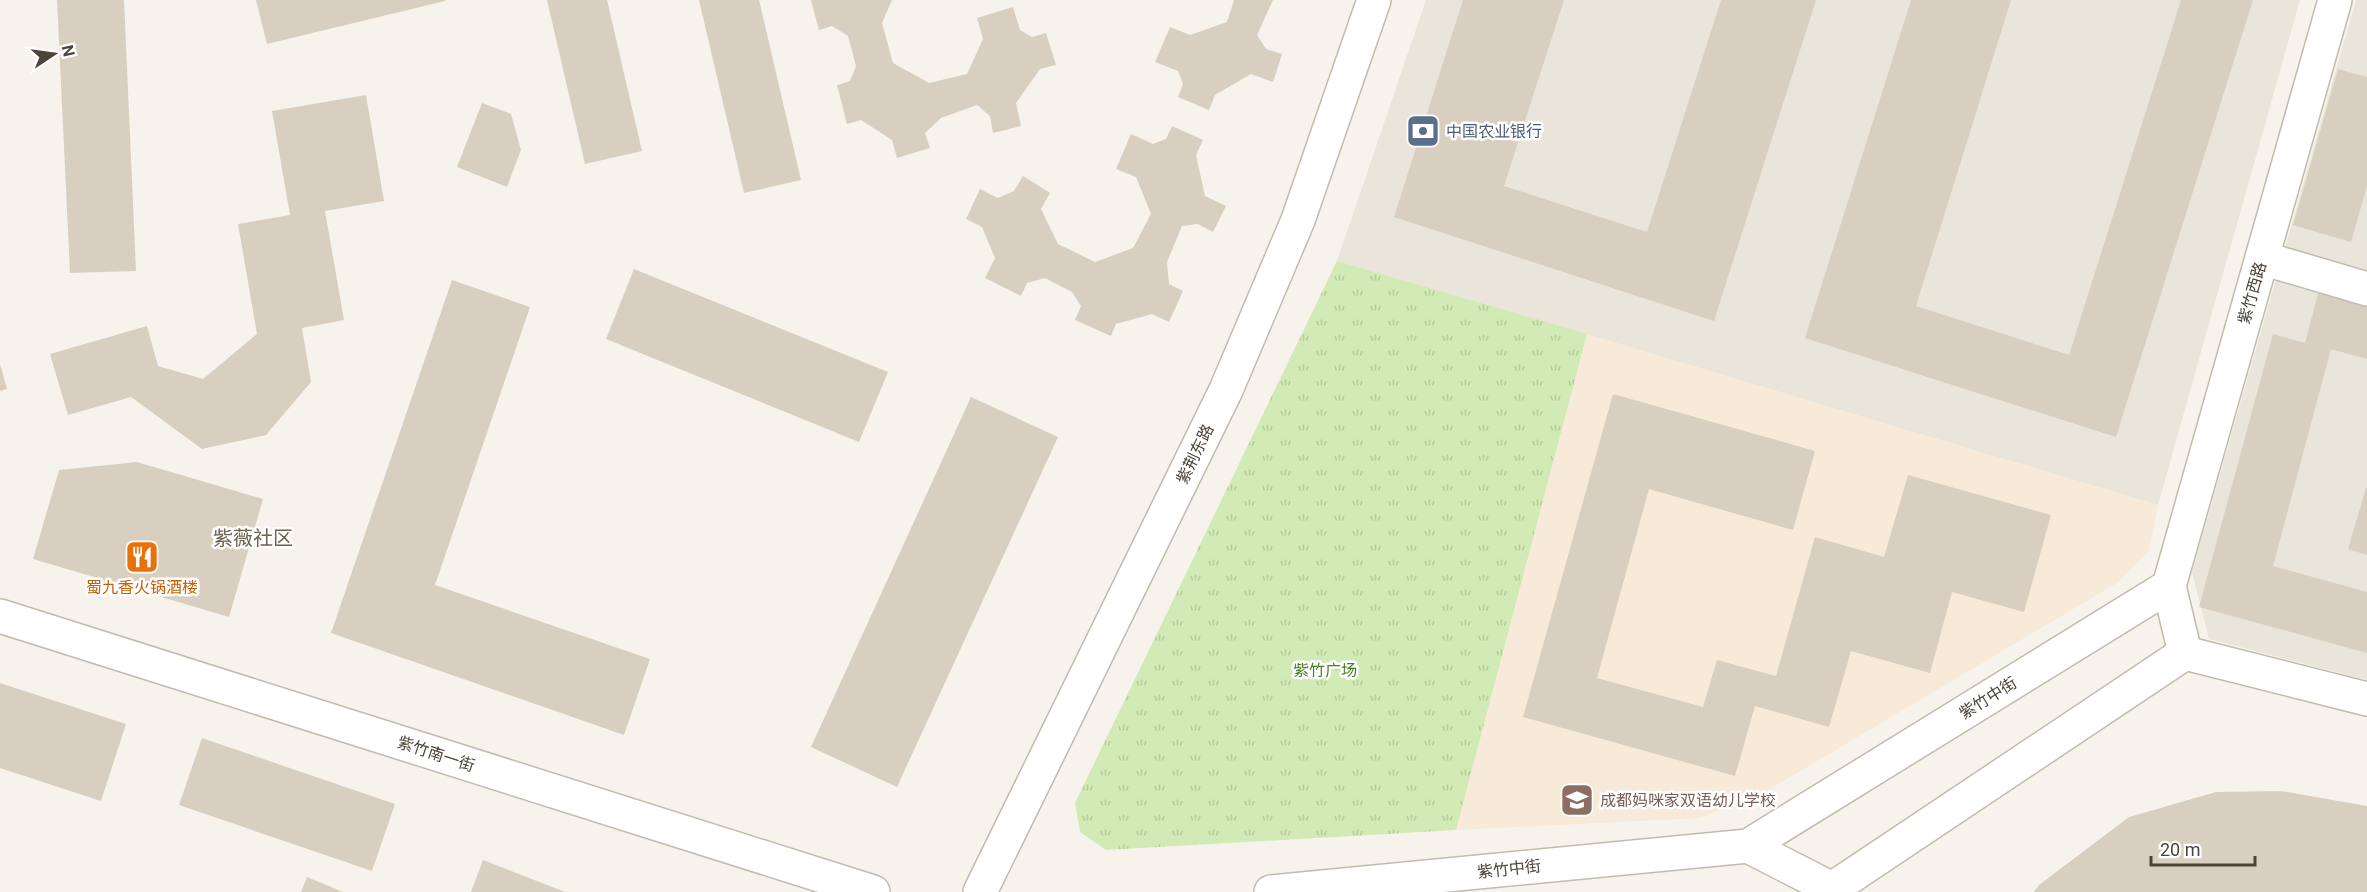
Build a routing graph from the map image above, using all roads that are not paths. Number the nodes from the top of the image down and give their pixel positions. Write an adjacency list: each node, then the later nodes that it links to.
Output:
1 (1374, 0): 13 (street, 紫荆东路)
2 (2335, 0): 3 (street, 紫竹西路)
3 (2262, 258): 4 (street); 5 (street, 紫竹西路)
4 (2367, 289)
5 (2169, 586): 7 (street); 9 (street, 紫竹中街)
6 (0, 616): 12 (street, 紫竹南一街)
7 (2185, 653): 8 (street); 11 (street)
8 (2367, 699)
9 (1748, 846): 10 (street, 紫竹中街); 11 (street)
10 (1284, 891)
11 (1832, 891)
12 (873, 892)
13 (980, 892)

